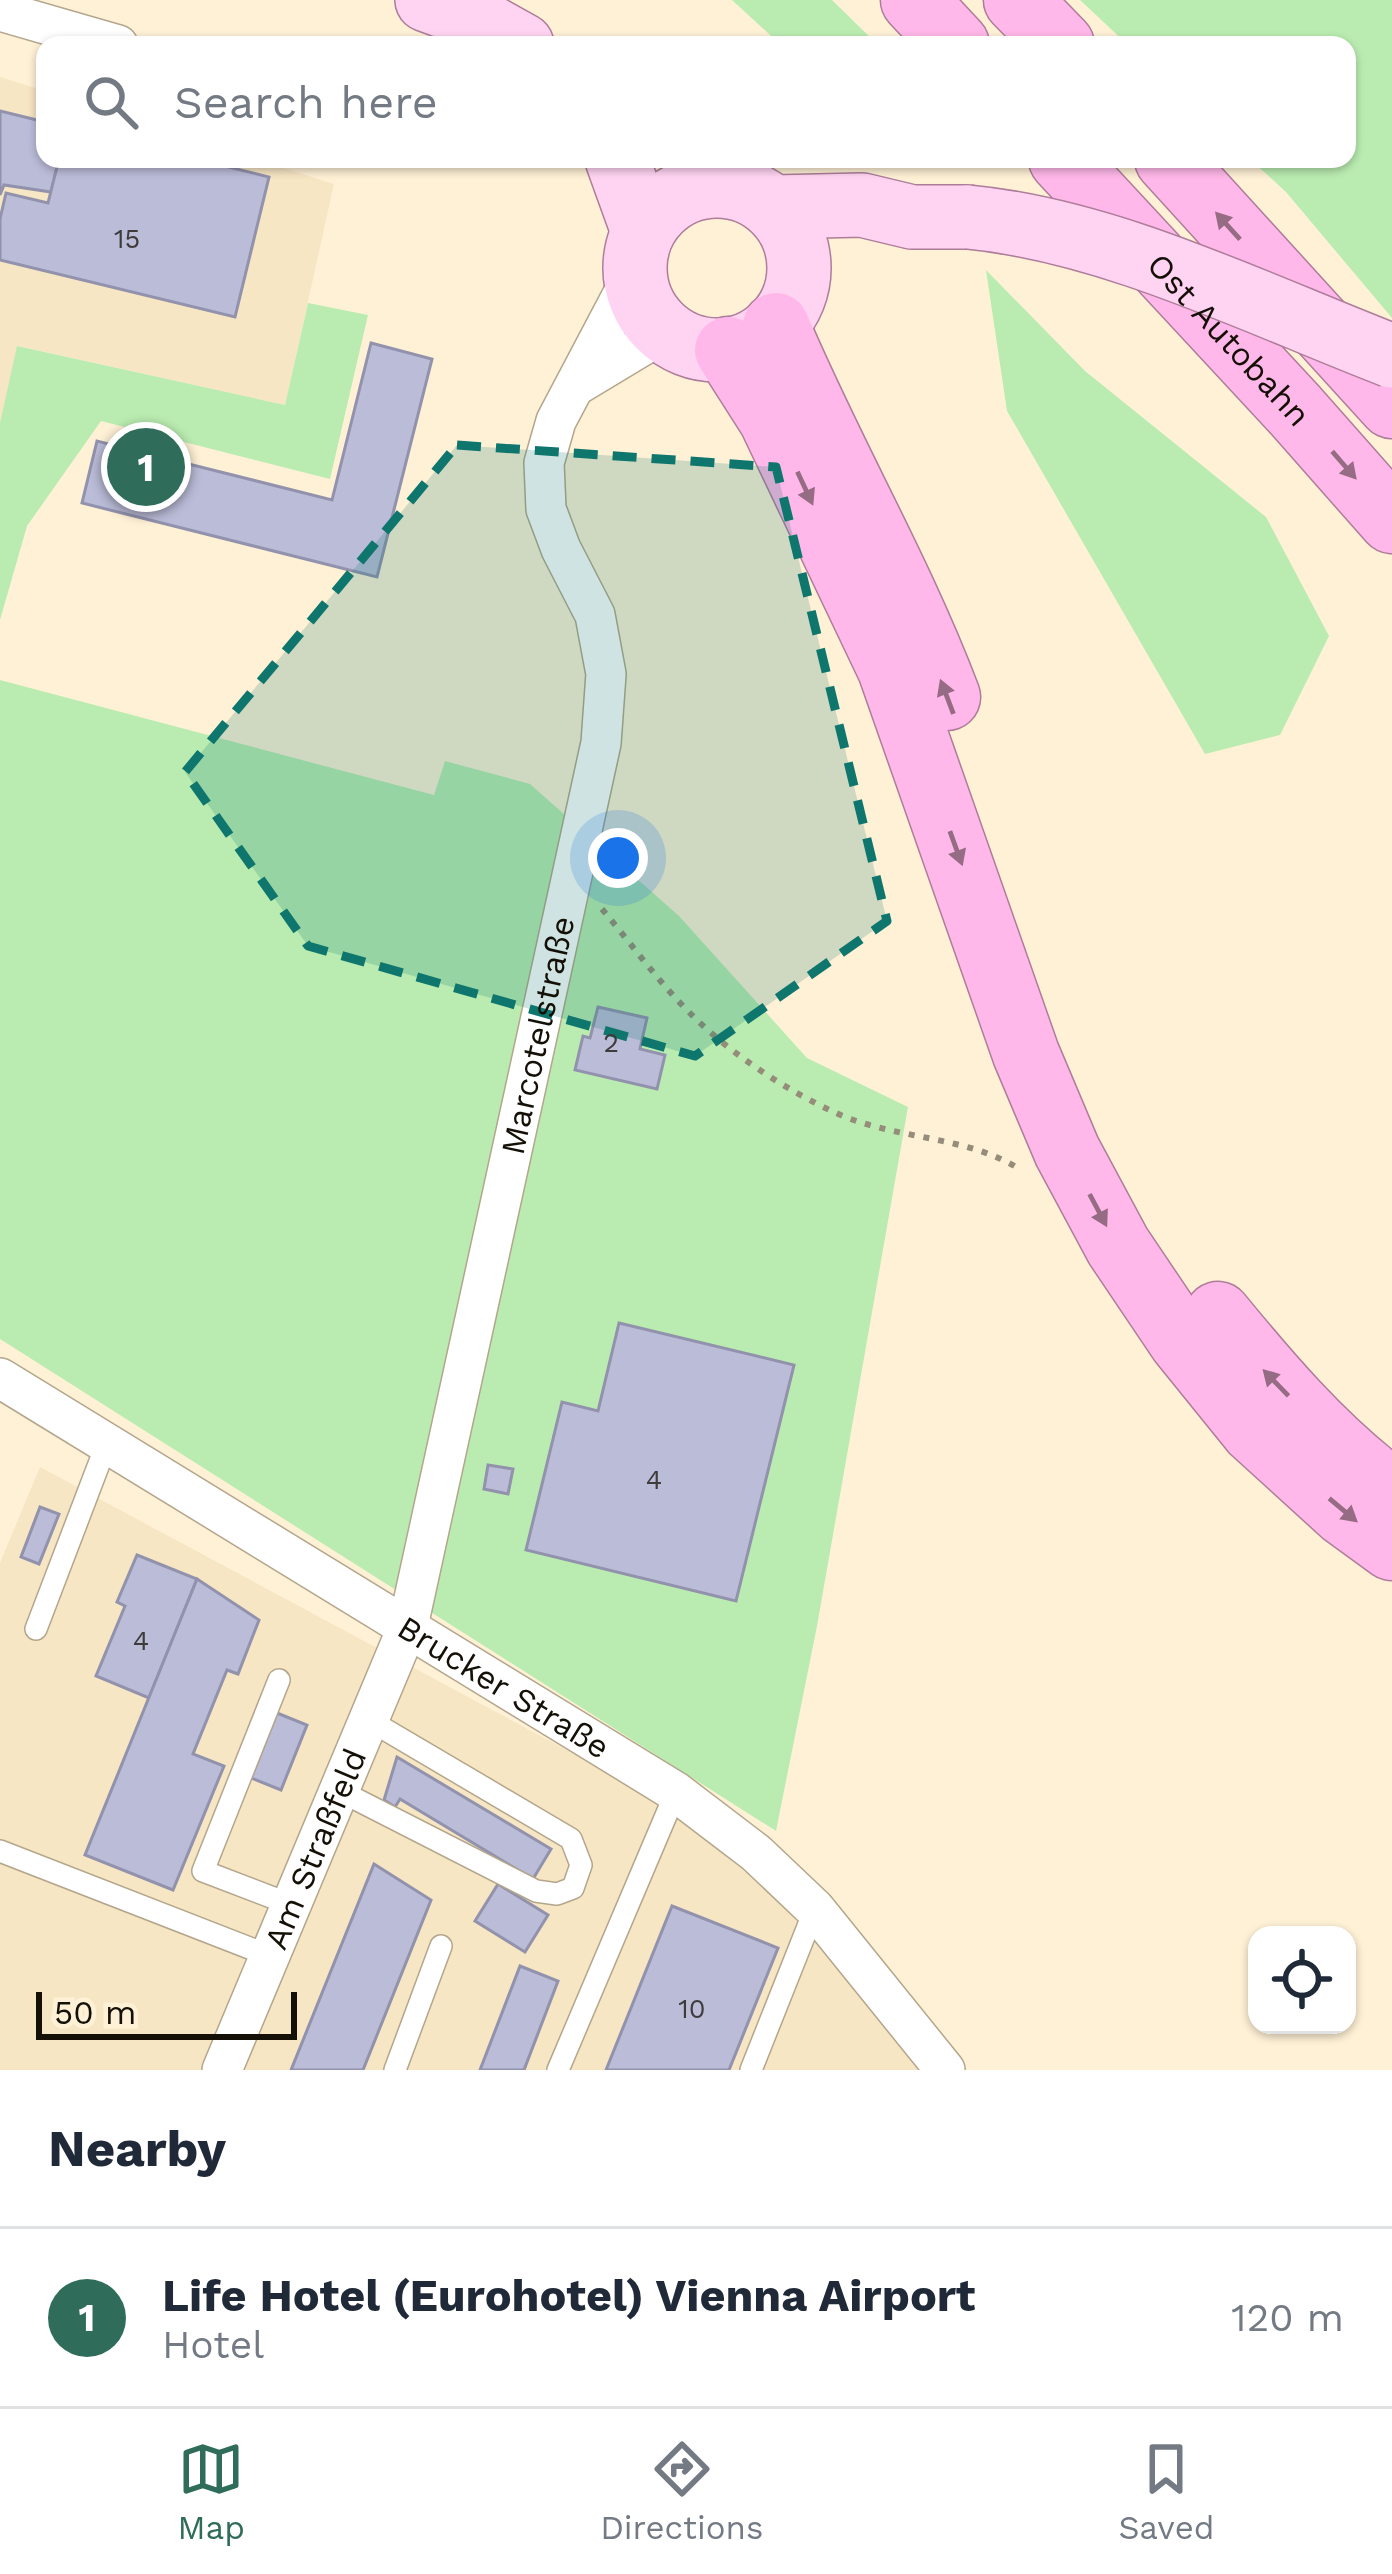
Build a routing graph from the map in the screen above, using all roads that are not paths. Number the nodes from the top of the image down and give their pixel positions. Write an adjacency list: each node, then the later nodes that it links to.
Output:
1 (428, 0): 6 (main road)
2 (914, 0): 7 (highway)
3 (1016, 0): 8 (highway)
4 (0, 11): 5 (street)
5 (87, 36)
6 (506, 36)
7 (948, 36)
8 (1052, 36)
9 (619, 168): 15 (main road)
10 (1070, 168): 21 (highway, Ost Autobahn, one-way to 21)
11 (1176, 168): 20 (highway, one-way to 11)
12 (693, 172): 13 (main road); 15 (main road)
13 (773, 207): 14 (main road); 16 (main road)
14 (940, 217): 16 (main road); 18 (main road, bridge)
15 (639, 252): 17 (main road); 19 (street, Marcotelstraße)
16 (768, 317): 17 (main road); 24 (highway, one-way to 16); 25 (highway, one-way to 25)
17 (665, 332): 19 (street)
18 (1392, 356)
19 (577, 385): 26 (street, Marcotelstraße)
20 (1392, 405)
21 (1392, 520)
22 (0, 1378): 23 (street, Brucker Straße)
23 (107, 1443): 26 (street, Brucker Straße); 27 (lane)
24 (1392, 1492)
25 (1392, 1547)
26 (408, 1626): 29 (street, Am Straßfeld); 31 (street, Brucker Straße)
27 (36, 1630)
28 (278, 1680): 33 (lane)
29 (369, 1720): 30 (street, Am Straßfeld); 30 (lane)
30 (340, 1791): 33 (street, Am Straßfeld)
31 (676, 1792): 34 (street, Brucker Straße); 40 (lane)
32 (0, 1851): 36 (lane)
33 (292, 1905): 36 (street, Am Straßfeld)
34 (815, 1910): 37 (street, Brucker Straße); 41 (lane)
35 (441, 1946): 39 (lane)
36 (270, 1956): 38 (street, Am Straßfeld)
37 (939, 2067)
38 (222, 2070)
39 (395, 2070)
40 (558, 2070)
41 (752, 2070)

